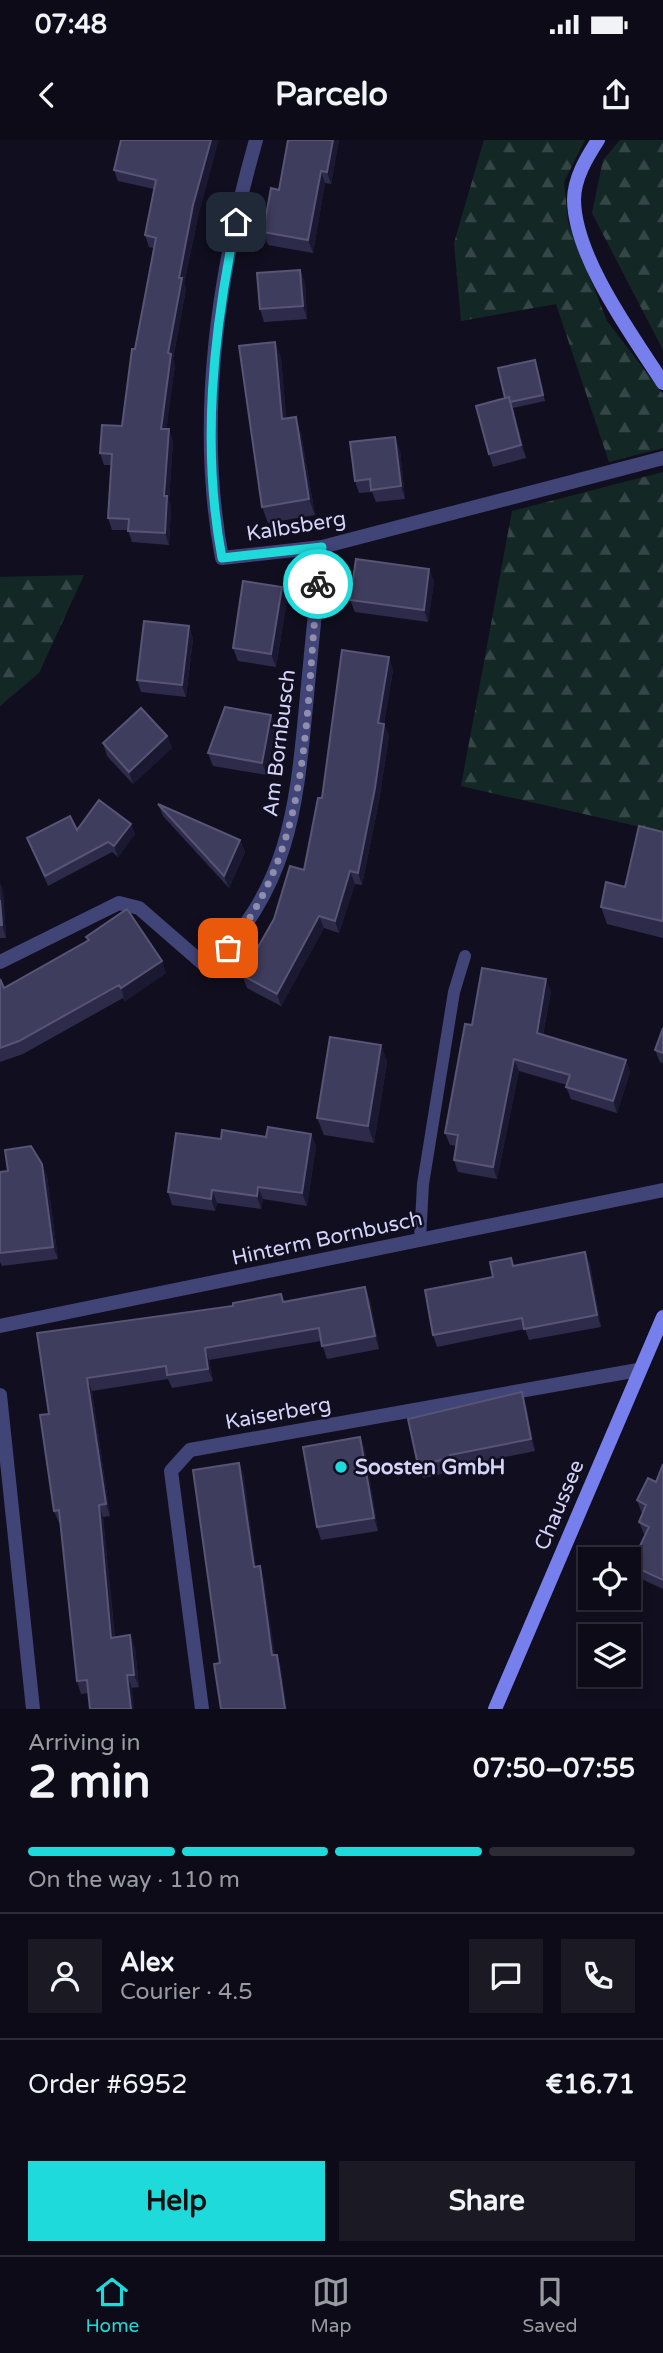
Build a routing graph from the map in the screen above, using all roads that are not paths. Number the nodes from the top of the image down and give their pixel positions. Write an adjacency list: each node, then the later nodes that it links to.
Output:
1 (256, 140): 5 (street, Kalbsberg)
2 (598, 140): 3 (street)
3 (663, 383)
4 (663, 458): 5 (street, Kalbsberg)
5 (322, 547): 7 (street, Am Bornbusch)
6 (465, 956): 9 (lane)
7 (0, 962)
8 (663, 1190): 9 (street, Hinterm Bornbusch)
9 (419, 1240): 11 (street, Hinterm Bornbusch)
10 (663, 1317): 12 (street, Chaussee)
11 (0, 1326)
12 (638, 1370): 15 (street, Kaiserberg); 16 (street, Chaussee)
13 (0, 1395): 14 (street)
14 (33, 1709)
15 (202, 1709)
16 (495, 1709)

